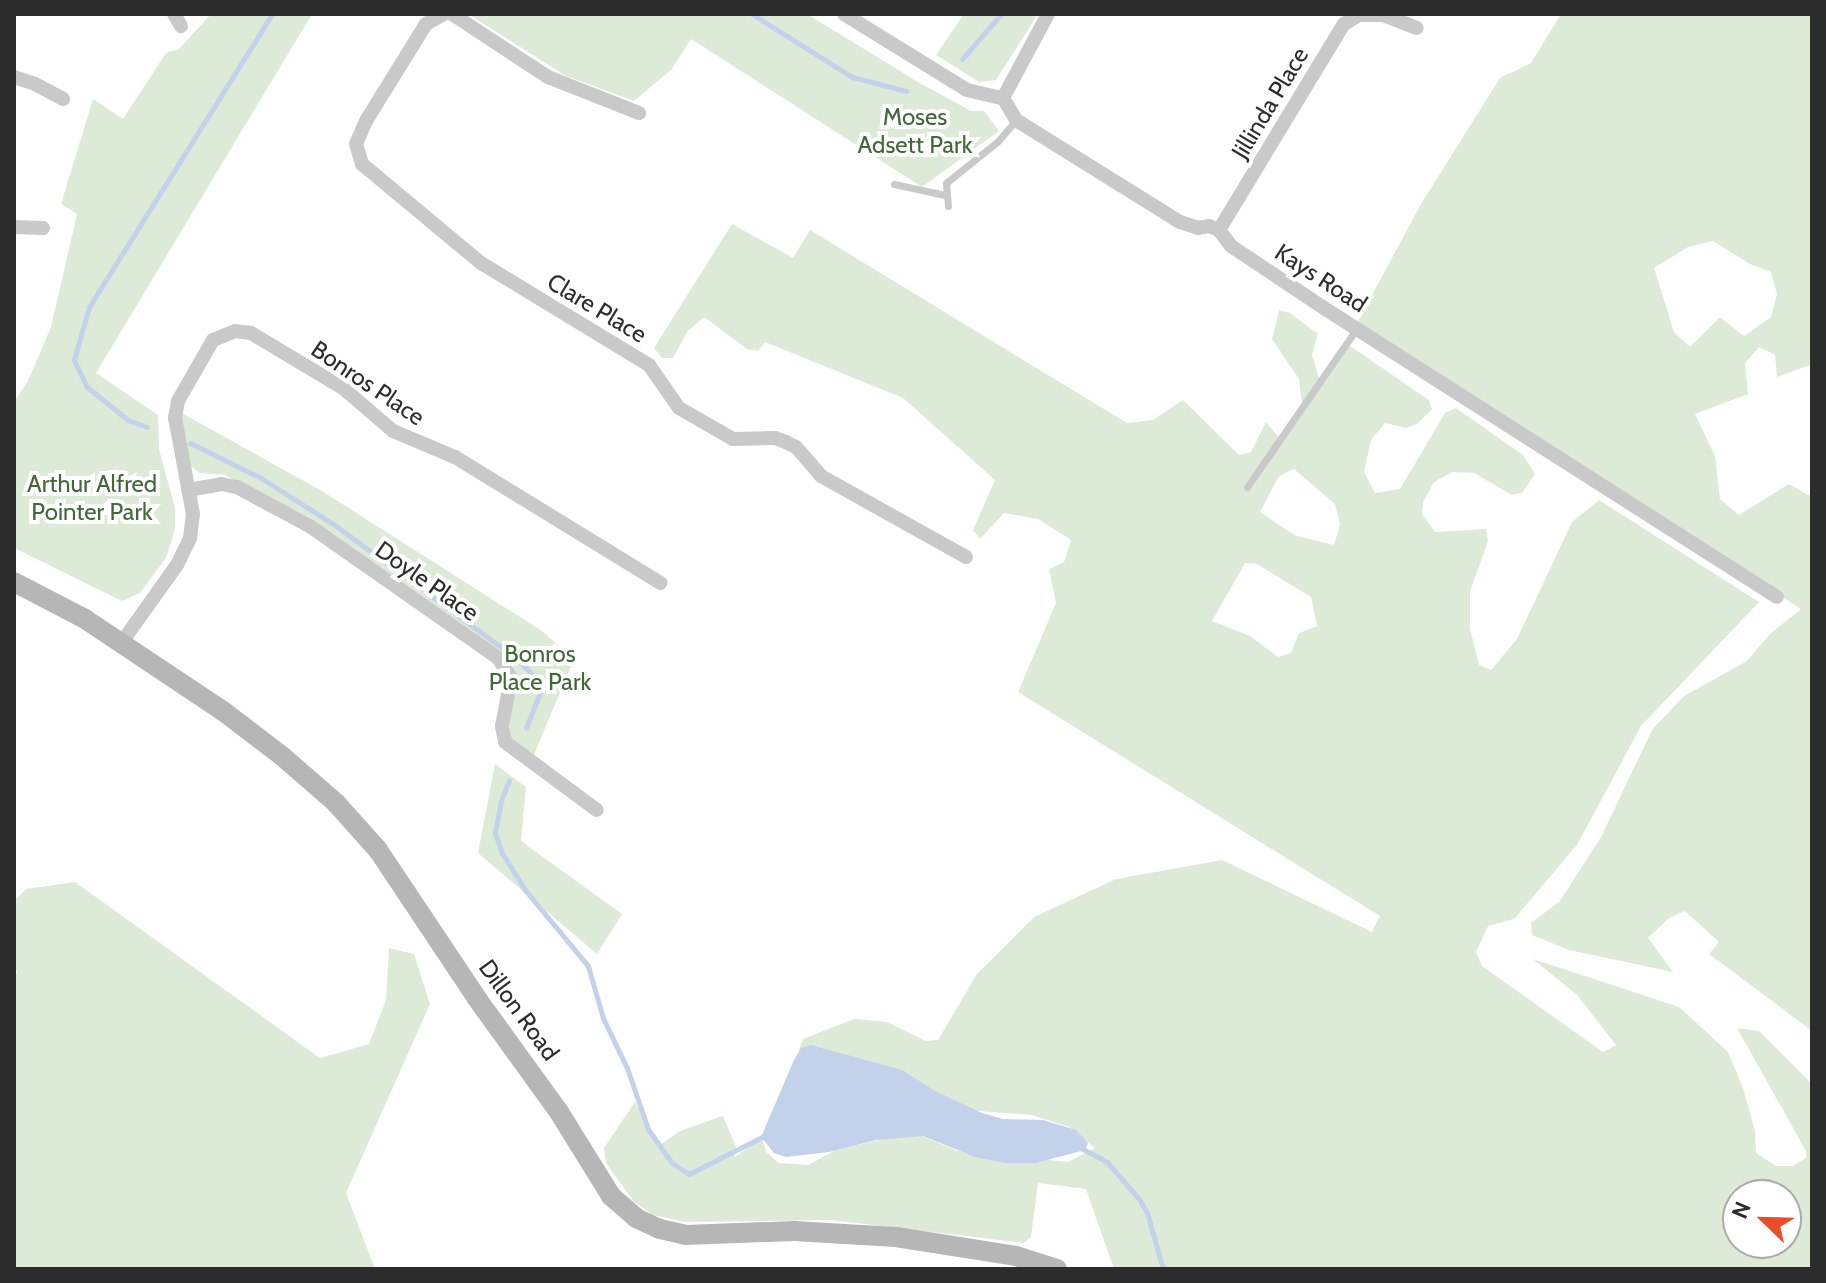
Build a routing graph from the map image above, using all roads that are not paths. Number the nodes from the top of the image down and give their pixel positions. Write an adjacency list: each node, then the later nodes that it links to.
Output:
1 (444, 14): 20 (street, Clare Place)
2 (452, 14): 9 (street)
3 (845, 14): 7 (street)
4 (1048, 14): 7 (street)
5 (1417, 28): 16 (street, Jillinda Place)
6 (14, 77): 8 (street)
7 (1003, 98): 10 (street)
8 (63, 99)
9 (639, 113)
10 (1016, 120): 12 (lane); 16 (street)
11 (894, 184): 12 (lane)
12 (945, 195): 13 (lane)
13 (948, 206)
14 (14, 227): 15 (street)
15 (43, 228)
16 (1219, 230): 17 (street, Kays Road)
17 (1357, 328): 18 (lane); 23 (street, Kays Road)
18 (1247, 487)
19 (188, 490): 22 (street, Bonros Place); 24 (street, Bonros Place); 25 (street, Doyle Place)
20 (966, 557)
21 (14, 582): 24 (main road, Dillon Road)
22 (661, 583)
23 (1777, 597)
24 (122, 642): 26 (main road, Dillon Road)
25 (597, 810)
26 (1057, 1269)

